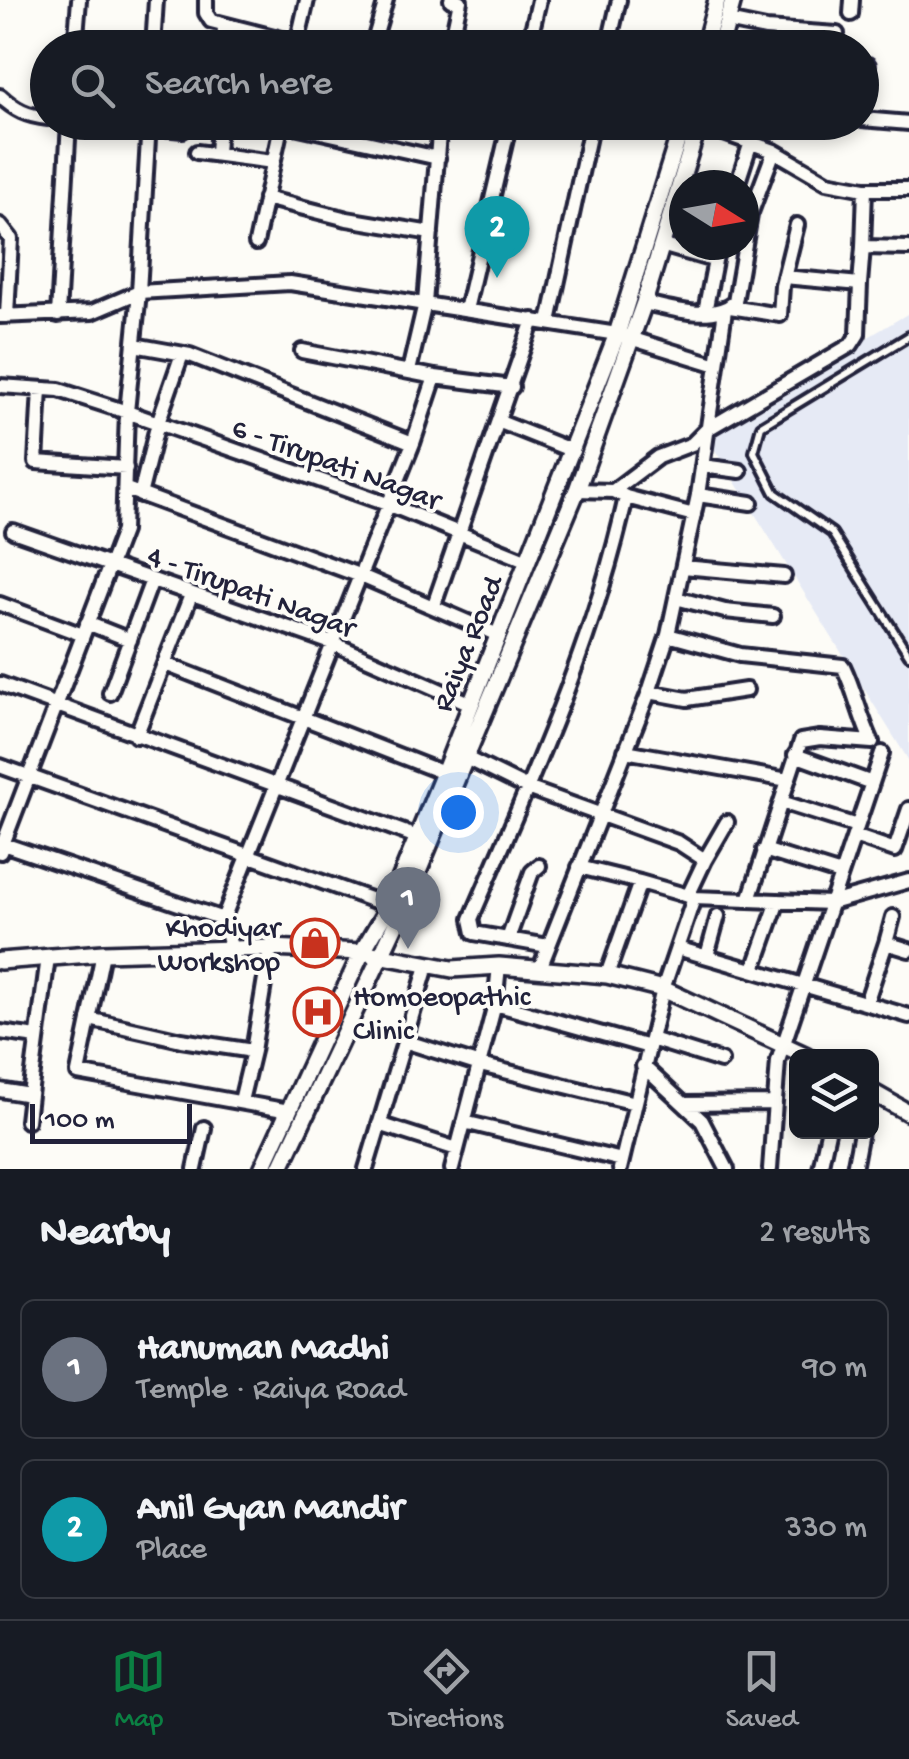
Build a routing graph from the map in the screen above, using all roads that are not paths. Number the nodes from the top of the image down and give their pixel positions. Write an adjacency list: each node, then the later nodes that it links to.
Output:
1 (78, 0): 13 (street)
2 (156, 0): 14 (street)
3 (206, 0): 12 (street)
4 (307, 0): 17 (street)
5 (386, 0): 18 (street)
6 (451, 0): 19 (street)
7 (539, 0): 20 (street)
8 (619, 0): 21 (street)
9 (717, 0): 22 (street)
10 (732, 0): 11 (street)
11 (727, 21): 23 (street); 24 (street)
12 (224, 26): 15 (street); 16 (street)
13 (76, 30)
14 (154, 30)
15 (224, 30)
16 (239, 30)
17 (300, 30)
18 (377, 30)
19 (454, 30)
20 (532, 30)
21 (612, 30)
22 (709, 30)
23 (725, 30)
24 (789, 30)
25 (1, 99): 26 (street)
26 (30, 116)
27 (879, 121): 28 (street)
28 (909, 122)
29 (68, 140): 68 (street)
30 (148, 140): 62 (street)
31 (218, 140): 43 (street)
32 (278, 140): 45 (street)
33 (358, 140): 44 (street)
34 (439, 140): 44 (street)
35 (506, 140): 66 (street)
36 (588, 140): 71 (street)
37 (685, 140): 73 (street, Raiya Road)
38 (686, 140): 54 (street, Raiya Road)
39 (744, 140): 40 (street)
40 (751, 142): 41 (street); 46 (street)
41 (774, 151): 47 (street); 65 (street)
42 (197, 152): 43 (street)
43 (217, 154): 45 (street)
44 (438, 158): 52 (street)
45 (273, 162): 49 (street)
46 (742, 170)
47 (866, 189): 48 (street); 56 (street)
48 (909, 189)
49 (264, 198): 52 (street); 53 (street)
50 (0, 224): 59 (street)
51 (797, 225): 60 (street)
52 (431, 233): 64 (street)
53 (256, 243)
54 (661, 245): 55 (street); 63 (street, Raiya Road)
55 (669, 247)
56 (863, 248): 57 (street); 61 (street)
57 (909, 248)
58 (713, 260): 67 (street)
59 (5, 262): 69 (street)
60 (784, 277): 61 (street); 65 (street)
61 (860, 284): 86 (street)
62 (139, 292): 64 (street); 68 (street); 74 (street)
63 (644, 303): 67 (street); 73 (street, Raiya Road)
64 (424, 304): 66 (street); 78 (street)
65 (727, 309): 67 (street); 77 (street)
66 (466, 310): 70 (street)
67 (705, 312)
68 (58, 315): 69 (street)
69 (4, 316)
70 (533, 320): 71 (street); 81 (street)
71 (549, 322): 73 (street)
72 (909, 336): 118 (lane)
73 (625, 337): 77 (street); 88 (street, Raiya Road); 93 (street, Raiya Road)
74 (134, 345): 76 (street); 83 (street)
75 (302, 351): 78 (street)
76 (182, 354): 85 (street); 87 (street)
77 (716, 366): 86 (street)
78 (409, 372): 79 (street)
79 (435, 376): 81 (street); 87 (street)
80 (0, 386): 82 (street, 6 - Tirupati Nagar)
81 (512, 387): 84 (street)
82 (40, 388): 83 (street, 6 - Tirupati Nagar); 90 (street)
83 (127, 412): 85 (street, 6 - Tirupati Nagar); 90 (street)
84 (500, 422): 88 (street); 101 (street)
85 (158, 423): 94 (street); 98 (street, 6 - Tirupati Nagar)
86 (706, 430): 89 (street); 95 (street)
87 (413, 442): 98 (street)
88 (573, 451): 102 (street, Raiya Road)
89 (702, 466): 91 (street); 96 (street)
90 (126, 468): 92 (street)
91 (740, 471)
92 (126, 489): 94 (street); 103 (street)
93 (577, 490): 95 (street); 130 (street, Raiya Road)
94 (140, 494): 105 (street)
95 (619, 494): 99 (street); 138 (street)
96 (698, 495): 97 (street); 99 (street)
97 (751, 503)
98 (390, 505): 101 (street, 6 - Tirupati Nagar); 105 (street)
99 (694, 516): 104 (street)
100 (13, 531): 103 (street, 4 - Tirupati Nagar)
101 (458, 534): 102 (street, 6 - Tirupati Nagar); 111 (street)
102 (528, 561): 114 (street, Raiya Road)
103 (110, 564): 107 (street, 4 - Tirupati Nagar); 113 (street)
104 (683, 568): 106 (street); 109 (street)
105 (361, 576): 111 (street); 117 (street)
106 (784, 576)
107 (152, 580): 108 (street, 4 - Tirupati Nagar); 116 (street)
108 (191, 594): 117 (street, 4 - Tirupati Nagar); 119 (street)
109 (676, 598): 112 (street); 115 (street)
110 (0, 604): 113 (street)
111 (434, 605): 114 (street)
112 (773, 616)
113 (85, 629): 116 (street); 125 (street)
114 (498, 635): 124 (street, Raiya Road)
115 (668, 636): 122 (street); 131 (street)
116 (130, 640): 123 (street)
117 (332, 643): 124 (street, 4 - Tirupati Nagar); 126 (street)
118 (909, 655)
119 (165, 664): 126 (street); 127 (street)
120 (0, 684): 125 (street)
121 (746, 690): 122 (street)
122 (650, 692): 128 (street)
123 (110, 693)
124 (472, 704): 130 (street, Raiya Road)
125 (56, 706): 127 (street); 134 (street)
126 (303, 719): 133 (street); 137 (street)
127 (136, 736): 137 (street)
128 (625, 751): 135 (street); 141 (street)
129 (882, 753): 136 (street)
130 (459, 754): 133 (street, Raiya Road); 138 (street); 171 (street, Raiya Road)
131 (795, 756): 135 (street); 136 (street)
132 (0, 766): 134 (street)
133 (444, 773): 144 (street, Raiya Road)
134 (29, 777): 145 (street); 147 (street)
135 (788, 780): 139 (street)
136 (872, 783): 143 (street)
137 (275, 787): 144 (street); 147 (street)
138 (527, 788): 141 (street); 162 (street)
139 (781, 802): 143 (street); 146 (street)
140 (909, 809): 143 (street)
141 (599, 816): 148 (street); 150 (street)
142 (727, 822): 148 (street)
143 (856, 831): 151 (street)
144 (417, 837): 158 (street, Raiya Road)
145 (1, 846): 161 (street)
146 (764, 850): 151 (street); 155 (street)
147 (247, 854): 158 (street); 161 (street)
148 (705, 860): 154 (street)
149 (539, 866): 162 (street)
150 (579, 866): 153 (street); 164 (street)
151 (841, 874): 157 (street)
152 (909, 880): 157 (street)
153 (640, 882): 154 (street); 179 (street)
154 (691, 897): 155 (street); 166 (street)
155 (749, 900): 156 (street)
156 (778, 901): 157 (street); 178 (street)
157 (831, 903): 180 (street)
158 (389, 906): 169 (street, Raiya Road)
159 (718, 916): 172 (street)
160 (894, 917): 163 (street)
161 (223, 920): 167 (street)
162 (508, 939): 164 (street)
163 (886, 944): 168 (street); 182 (street)
164 (548, 946): 177 (street)
165 (270, 948): 167 (street); 169 (street); 192 (street)
166 (677, 948): 172 (street); 181 (street)
167 (232, 950): 170 (street)
168 (909, 950)
169 (362, 952): 171 (street); 203 (street, Raiya Road)
170 (103, 953): 173 (street); 185 (street)
171 (380, 956): 175 (street); 215 (street, Raiya Road)
172 (707, 956): 178 (street)
173 (48, 957): 174 (street); 187 (street)
174 (0, 960)
175 (427, 966): 176 (street); 188 (street)
176 (499, 966): 177 (street); 183 (street)
177 (540, 968): 179 (street)
178 (754, 969): 180 (street)
179 (607, 975): 181 (street)
180 (804, 983): 182 (street); 190 (street)
181 (663, 989): 189 (street); 190 (street)
182 (866, 1002): 184 (street)
183 (495, 1004): 189 (street); 194 (street)
184 (909, 1016)
185 (89, 1020): 192 (street); 199 (street)
186 (0, 1032): 187 (street)
187 (37, 1037): 197 (street)
188 (404, 1040): 194 (street); 207 (street)
189 (650, 1043): 193 (street); 195 (street)
190 (784, 1044): 191 (street); 200 (street)
191 (794, 1049)
192 (253, 1051): 199 (street)
193 (721, 1061)
194 (480, 1065): 201 (street); 206 (street)
195 (643, 1066): 201 (street); 202 (street)
196 (0, 1090): 197 (street)
197 (30, 1095): 205 (street)
198 (879, 1096): 204 (street)
199 (241, 1101): 203 (street)
200 (774, 1102): 202 (street); 219 (street)
201 (635, 1103): 212 (street)
202 (684, 1104): 218 (street)
203 (289, 1111): 214 (street, Raiya Road)
204 (909, 1113)
205 (27, 1121)
206 (464, 1122): 211 (street); 212 (street)
207 (379, 1124): 211 (street); 216 (street)
208 (204, 1128): 213 (street)
209 (826, 1139): 220 (street)
210 (860, 1139): 221 (street)
211 (457, 1149): 217 (street)
212 (621, 1164)
213 (195, 1169)
214 (262, 1169)
215 (280, 1169)
216 (366, 1169)
217 (452, 1169)
218 (727, 1169)
219 (770, 1169)
220 (820, 1169)
221 (854, 1169)

